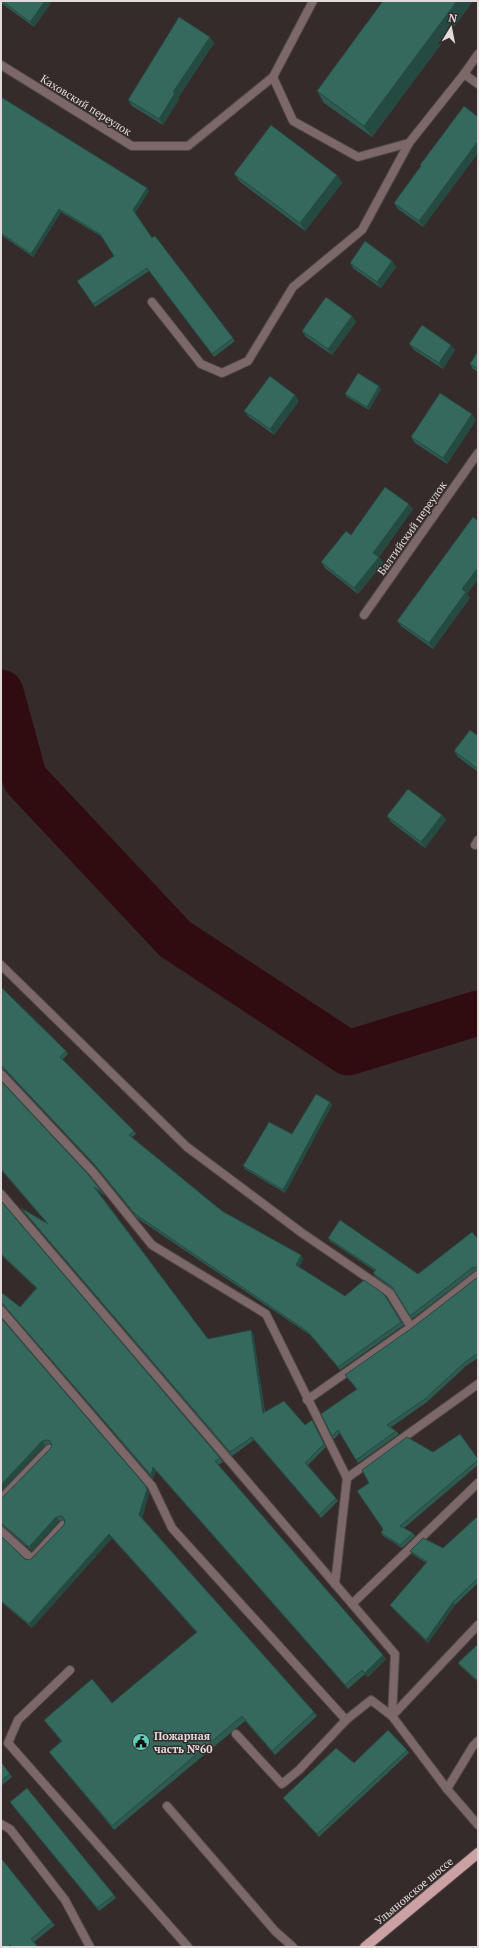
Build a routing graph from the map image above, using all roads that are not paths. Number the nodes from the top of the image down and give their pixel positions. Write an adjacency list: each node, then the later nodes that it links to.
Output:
1 (313, 1): 5 (street)
2 (478, 54): 4 (street)
3 (1, 65): 5 (street, Каховский переулок)
4 (464, 74): 6 (street); 7 (street)
5 (273, 77): 7 (street)
6 (478, 84)
7 (410, 143): 8 (street)
8 (152, 302)
9 (478, 453): 10 (street, Балтийский переулок)
10 (364, 615)
11 (1, 965): 16 (street)
12 (1, 1074): 18 (street)
13 (1, 1194): 25 (street)
14 (478, 1275): 16 (street)
15 (1, 1310): 30 (street)
16 (411, 1327): 18 (street)
17 (478, 1384): 20 (street)
18 (308, 1400): 20 (street)
19 (49, 1449): 22 (street)
20 (347, 1478): 25 (street)
21 (478, 1483): 26 (street)
22 (1, 1499)
23 (63, 1525): 24 (street)
24 (1, 1531)
25 (335, 1584): 26 (street)
26 (352, 1604): 29 (street)
27 (478, 1625): 29 (street)
28 (70, 1670): 39 (street)
29 (392, 1716): 30 (street); 33 (street)
30 (346, 1720): 31 (street)
31 (236, 1734)
32 (478, 1741): 33 (street)
33 (447, 1789): 36 (street)
34 (167, 1806): 40 (street)
35 (1, 1824): 38 (street)
36 (478, 1825)
37 (478, 1853): 41 (main road, Ульяновское шоссе)
38 (88, 1946)
39 (188, 1947)
40 (293, 1947)
41 (365, 1947)

